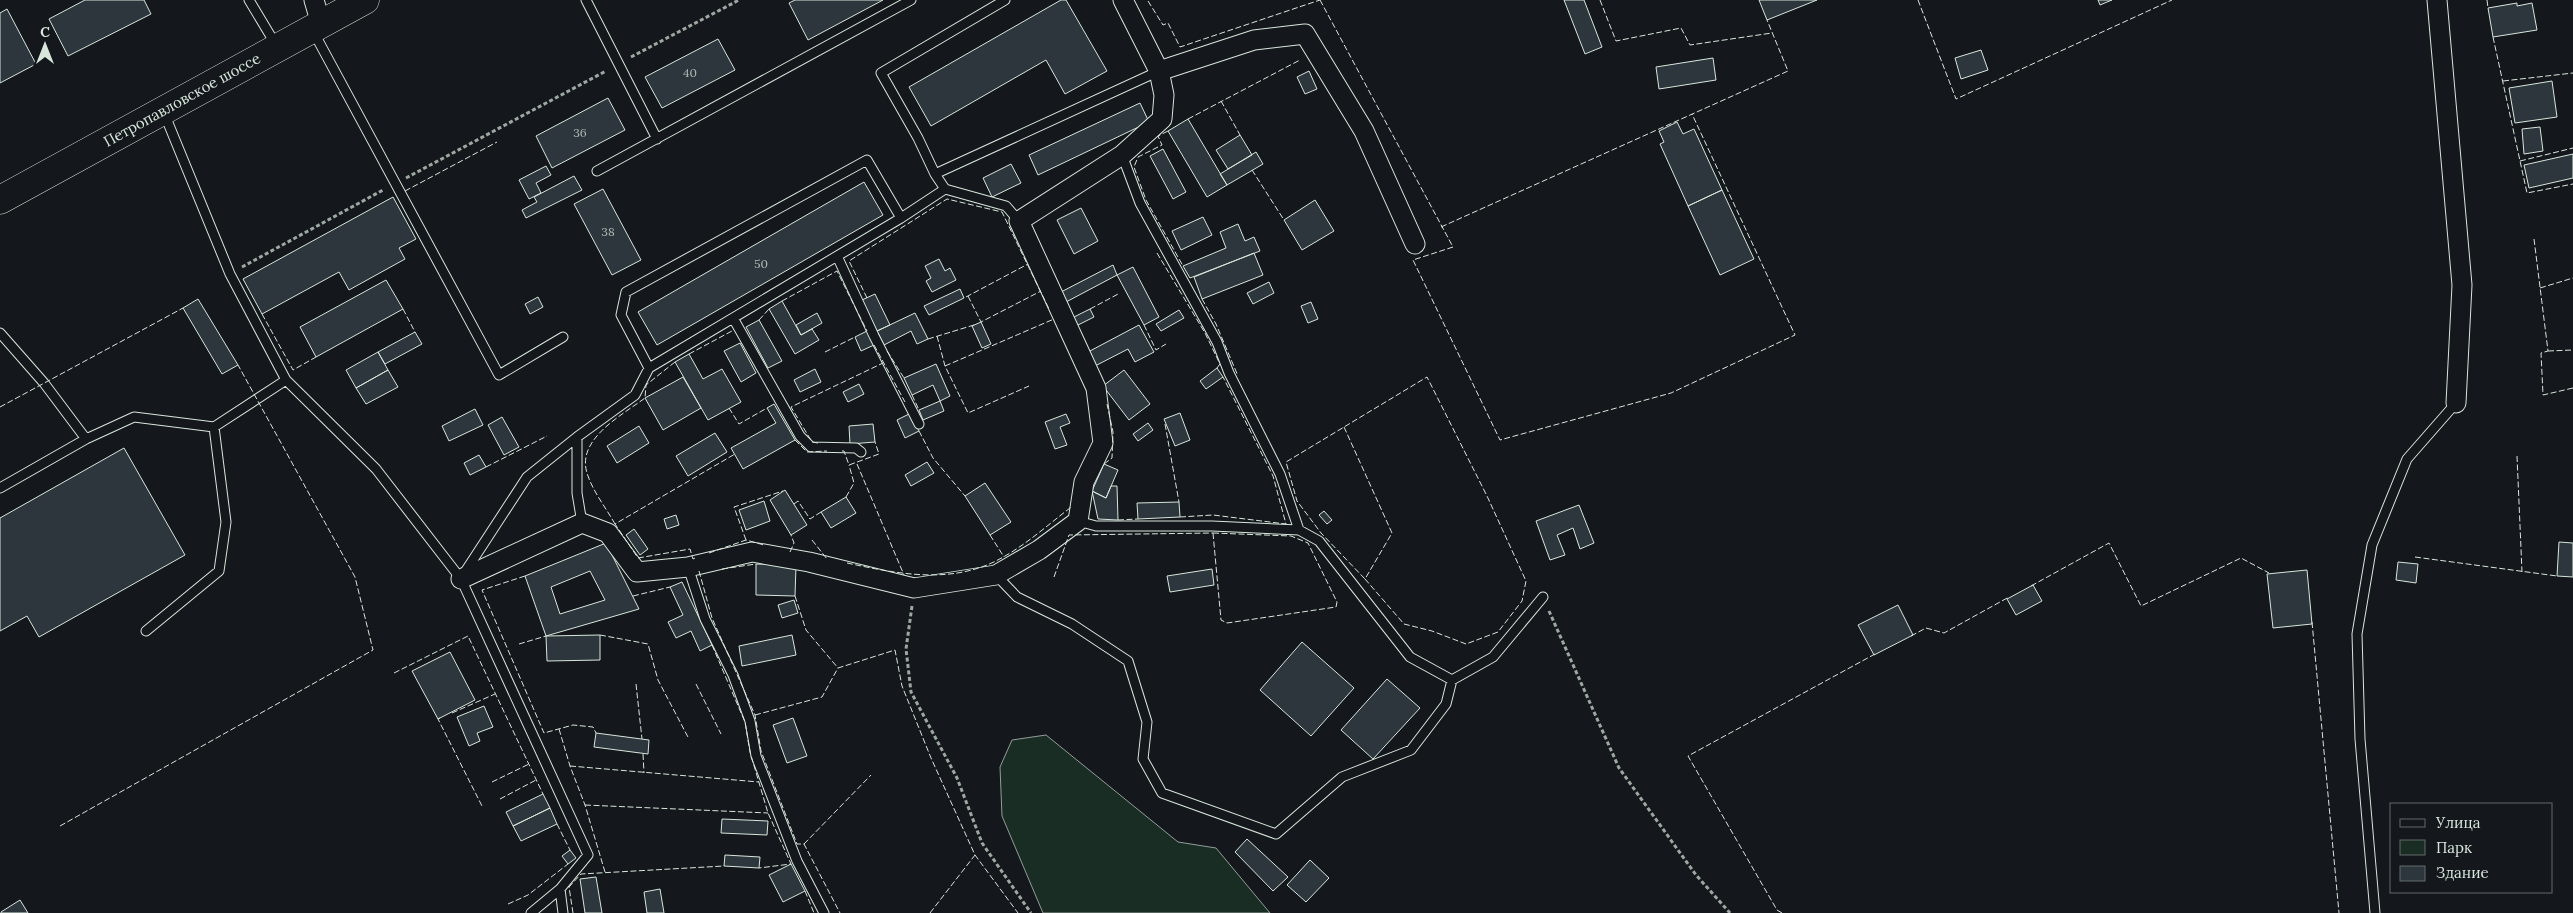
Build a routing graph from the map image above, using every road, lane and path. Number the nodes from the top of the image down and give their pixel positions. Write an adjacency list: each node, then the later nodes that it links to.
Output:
1 (249, 0): 10 (lane)
2 (365, 0): 9 (main road, Петропавловское шоссе)
3 (586, 0): 11 (lane)
4 (739, 0): 11 (path)
5 (911, 0): 14 (lane)
6 (1005, 0): 17 (lane)
7 (1123, 0): 12 (street)
8 (2437, 0): 31 (street)
9 (316, 18): 10 (main road, Петропавловское шоссе); 18 (lane)
10 (277, 48): 13 (main road, Петропавловское шоссе)
11 (618, 64): 14 (lane); 18 (path)
12 (1159, 71): 15 (street); 17 (lane); 23 (street)
13 (163, 110): 20 (main road, Петропавловское шоссе); 25 (lane)
14 (657, 139): 16 (lane)
15 (1122, 155): 22 (street); 40 (lane)
16 (598, 171)
17 (935, 174): 19 (lane)
18 (395, 184): 25 (path); 28 (lane)
19 (945, 189): 21 (lane); 22 (lane)
20 (0, 200)
21 (901, 218): 24 (lane); 29 (lane)
22 (1020, 221): 38 (street)
23 (1415, 244)
24 (837, 256): 26 (lane); 32 (lane)
25 (230, 274): 30 (lane)
26 (733, 318): 29 (lane); 36 (lane)
27 (0, 333): 35 (lane)
28 (563, 337)
29 (649, 368): 34 (lane)
30 (286, 380): 33 (lane); 43 (lane)
31 (2456, 403): 54 (lane)
32 (920, 424)
33 (214, 427): 35 (lane); 46 (lane)
34 (577, 436): 39 (lane); 43 (lane)
35 (86, 439): 37 (lane)
36 (861, 452)
37 (0, 488)
38 (1078, 521): 40 (lane); 42 (street)
39 (582, 523): 41 (street); 43 (street)
40 (1299, 530): 47 (lane)
41 (688, 568): 44 (street); 51 (lane)
42 (996, 575): 44 (street); 47 (lane)
43 (461, 579): 48 (lane)
44 (914, 588): 52 (path)
45 (1543, 597): 47 (lane); 53 (path)
46 (146, 631)
47 (1452, 680)
48 (560, 889): 49 (lane); 50 (lane)
49 (531, 913)
50 (563, 913)
51 (824, 913)
52 (1031, 913)
53 (1730, 913)
54 (2375, 913)

